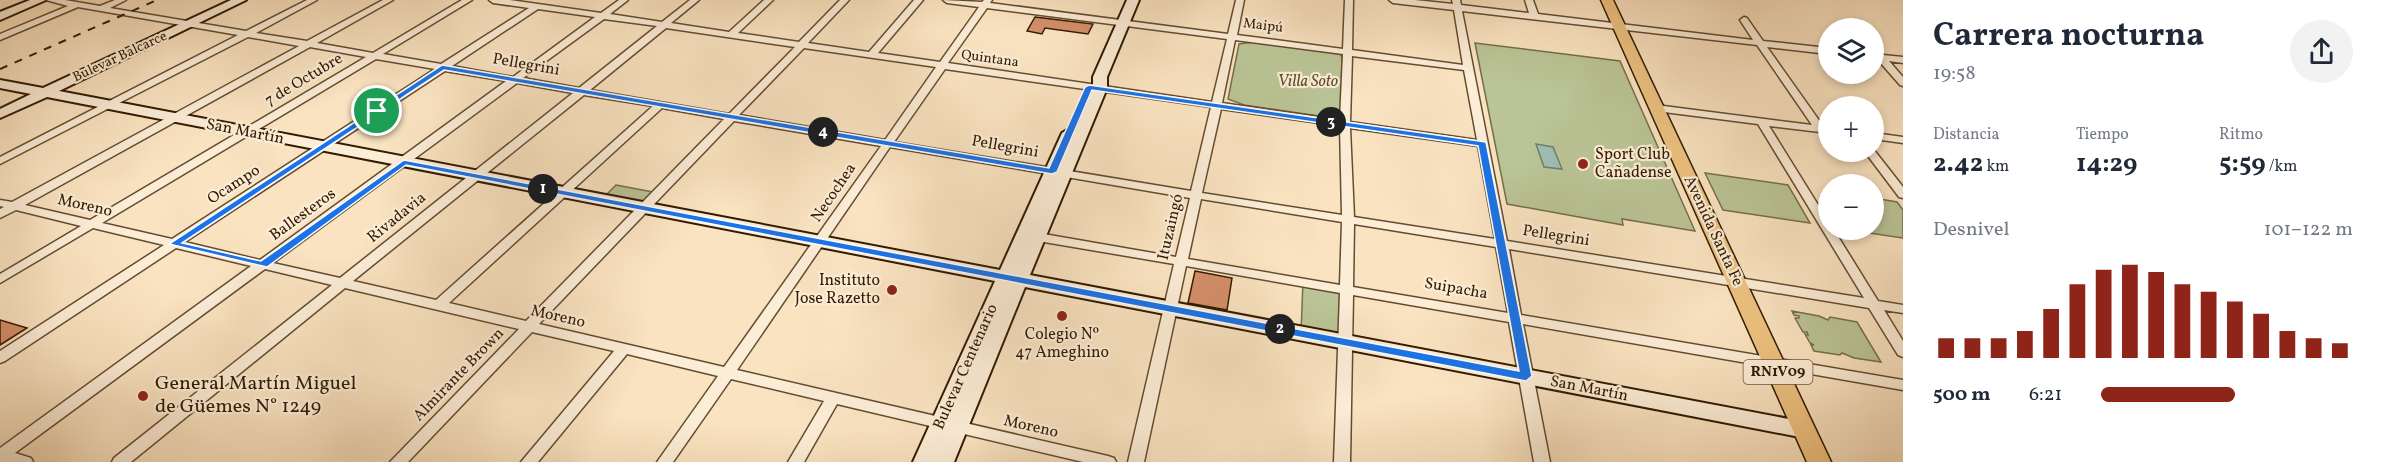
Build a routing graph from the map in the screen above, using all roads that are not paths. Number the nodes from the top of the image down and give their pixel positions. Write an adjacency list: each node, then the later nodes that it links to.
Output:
1 (29, 0): 29 (main road)
2 (40, 0): 29 (main road)
3 (50, 0): 25 (street, Pellegrini)
4 (122, 0): 28 (street)
5 (221, 0): 33 (main road, Bulevar Balcarce)
6 (240, 0): 35 (main road, Bulevar Balcarce)
7 (313, 0): 38 (street)
8 (389, 0): 43 (street)
9 (468, 0): 48 (street, 7 de Octubre)
10 (493, 0): 27 (street, Quintana)
11 (546, 0): 27 (street, Ocampo)
12 (624, 0): 30 (street, Ballesteros)
13 (695, 0): 36 (street, Rivadavia)
14 (770, 0): 39 (street)
15 (845, 0): 44 (street, Almirante Brown)
16 (920, 0): 47 (street)
17 (946, 0): 24 (street, Maipú)
18 (1133, 0): 34 (main road, Bulevar Centenario)
19 (1240, 0): 41 (street, Ituzaingó)
20 (1349, 0): 46 (street)
21 (1393, 0): 26 (street)
22 (1529, 0): 31 (street)
23 (1606, 0): 37 (main road, Avenida Santa Fe / RN1V09)
24 (986, 2): 34 (street, Maipú); 52 (street, Necochea)
25 (78, 4): 28 (street, Pellegrini); 40 (street)
26 (1456, 4): 31 (street); 54 (street)
27 (536, 6): 30 (street, Quintana); 53 (street, Ocampo)
28 (102, 8): 33 (street, Pellegrini)
29 (0, 14)
30 (602, 16): 36 (street, Quintana); 55 (street, Ballesteros)
31 (1534, 16): 37 (street)
32 (1744, 20): 42 (street)
33 (175, 22): 35 (street, Pellegrini); 59 (main road, Bulevar Balcarce)
34 (1123, 23): 41 (street, Maipú); 58 (main road, Bulevar Centenario)
35 (189, 24): 38 (street, Pellegrini); 59 (main road, Bulevar Balcarce)
36 (664, 25): 39 (street, Quintana); 60 (street, Rivadavia)
37 (1619, 27): 42 (street); 65 (main road, Avenida Santa Fe / RN1V09)
38 (247, 34): 43 (street, Pellegrini); 62 (street)
39 (730, 34): 44 (street, Quintana)
40 (0, 37)
41 (1232, 37): 46 (street, Maipú); 64 (street, Ituzaingó)
42 (1760, 43): 45 (street); 70 (street)
43 (308, 44): 48 (street, Pellegrini); 68 (street)
44 (802, 45): 47 (street, Quintana); 67 (street, Almirante Brown)
45 (1818, 50)
46 (1347, 52): 54 (street, Maipú); 71 (street)
47 (871, 55): 52 (street, Quintana)
48 (375, 56): 53 (street, Pellegrini); 73 (street, 7 de Octubre)
49 (1884, 56): 50 (street)
50 (1903, 60)
51 (1884, 63): 56 (street)
52 (941, 65): 58 (street, Quintana); 76 (street, Necochea)
53 (442, 67): 55 (street, Pellegrini); 78 (street, Ocampo)
54 (1468, 68): 77 (street)
55 (515, 80): 60 (street, Pellegrini); 80 (street, Ballesteros)
56 (1903, 83)
57 (0, 84): 59 (main road, San Martín)
58 (1096, 84): 64 (street, Quintana); 82 (main road, Bulevar Centenario)
59 (37, 91): 61 (main road, Bulevar Balcarce); 62 (main road, San Martín); 66 (main road, Bulevar Balcarce)
60 (582, 91): 63 (street, Pellegrini); 83 (street, Rivadavia)
61 (0, 103)
62 (108, 105): 68 (main road, San Martín); 79 (street)
63 (660, 105): 67 (street, Pellegrini); 84 (street)
64 (1216, 105): 71 (street, Quintana); 85 (street, Ituzaingó)
65 (1656, 108): 69 (street); 100 (main road, Avenida Santa Fe / RN1V09)
66 (0, 114)
67 (732, 117): 76 (street, Pellegrini); 88 (street, Almirante Brown)
68 (175, 118): 73 (main road, San Martín); 87 (street)
69 (1762, 122): 72 (street); 103 (street)
70 (1818, 122)
71 (1345, 124): 77 (street, Quintana); 90 (street)
72 (1818, 129)
73 (247, 132): 78 (main road, San Martín); 91 (street, 7 de Octubre)
74 (1884, 137): 75 (street)
75 (1903, 140)
76 (888, 144): 82 (street, Pellegrini); 93 (street, Necochea)
77 (1482, 144): 95 (street)
78 (322, 147): 80 (main road, San Martín); 94 (street, Ocampo)
79 (0, 161)
80 (404, 162): 83 (main road, San Martín); 97 (street, Ballesteros)
81 (1878, 162): 86 (street)
82 (1058, 172): 85 (street, Pellegrini); 92 (main road, Bulevar Centenario); 98 (main road, Bulevar Centenario)
83 (476, 176): 84 (main road, San Martín); 101 (street, Rivadavia)
84 (562, 193): 88 (main road, San Martín); 104 (street)
85 (1196, 195): 90 (street, Pellegrini); 96 (street, Ituzaingó)
86 (1903, 195)
87 (7, 205): 89 (street); 91 (street, Moreno)
88 (642, 209): 93 (main road, San Martín); 108 (street, Almirante Brown)
89 (0, 214)
90 (1348, 218): 95 (street, Pellegrini); 102 (street)
91 (91, 225): 94 (street, Moreno); 99 (street, 7 de Octubre)
92 (1038, 237): 96 (street, Suipacha); 98 (main road, Bulevar Centenario)
93 (822, 240): 98 (main road, San Martín); 114 (street, Necochea)
94 (174, 244): 97 (street, Moreno); 112 (street, Ocampo)
95 (1501, 244): 100 (street, Pellegrini); 107 (street)
96 (1181, 261): 102 (street, Suipacha); 105 (street, Ituzaingó)
97 (263, 265): 101 (street, Moreno); 120 (street, Ballesteros)
98 (1013, 277): 105 (main road, San Martín); 118 (main road, Bulevar Centenario)
99 (0, 279)
100 (1736, 282): 103 (street, Pellegrini); 113 (main road, Avenida Santa Fe / RN1V09)
101 (342, 283): 104 (street, Moreno); 122 (street, Rivadavia)
102 (1346, 288): 107 (street, Suipacha); 109 (street)
103 (1874, 304): 106 (street, Pellegrini); 111 (street)
104 (438, 306): 108 (street, Moreno)
105 (1171, 308): 109 (main road, San Martín); 130 (street, Ituzaingó)
106 (1903, 309)
107 (1515, 317): 113 (street, Suipacha); 115 (street)
108 (529, 327): 110 (street, Moreno); 123 (street, Almirante Brown)
109 (1345, 342): 115 (main road, San Martín); 131 (street)
110 (624, 349): 114 (street, Moreno); 124 (street)
111 (1903, 352)
112 (0, 358)
113 (1773, 362): 116 (street, Suipacha); 119 (main road, Avenida Santa Fe / RN1V09)
114 (728, 373): 117 (street, Moreno); 125 (street, Necochea)
115 (1526, 376): 119 (main road, San Martín); 132 (street)
116 (1903, 386)
117 (833, 398): 118 (street, Moreno); 126 (street)
118 (950, 425): 127 (main road, Bulevar Centenario); 128 (main road, Bulevar Centenario); 129 (street, Moreno)
119 (1805, 430): 133 (main road, Avenida Santa Fe / RN1V09)
120 (1, 455): 121 (street)
121 (25, 462)
122 (120, 462)
123 (398, 462)
124 (529, 462)
125 (665, 462)
126 (796, 462)
127 (924, 462)
128 (943, 462)
129 (1108, 462)
130 (1136, 462)
131 (1342, 462)
132 (1542, 462)
133 (1819, 462)

